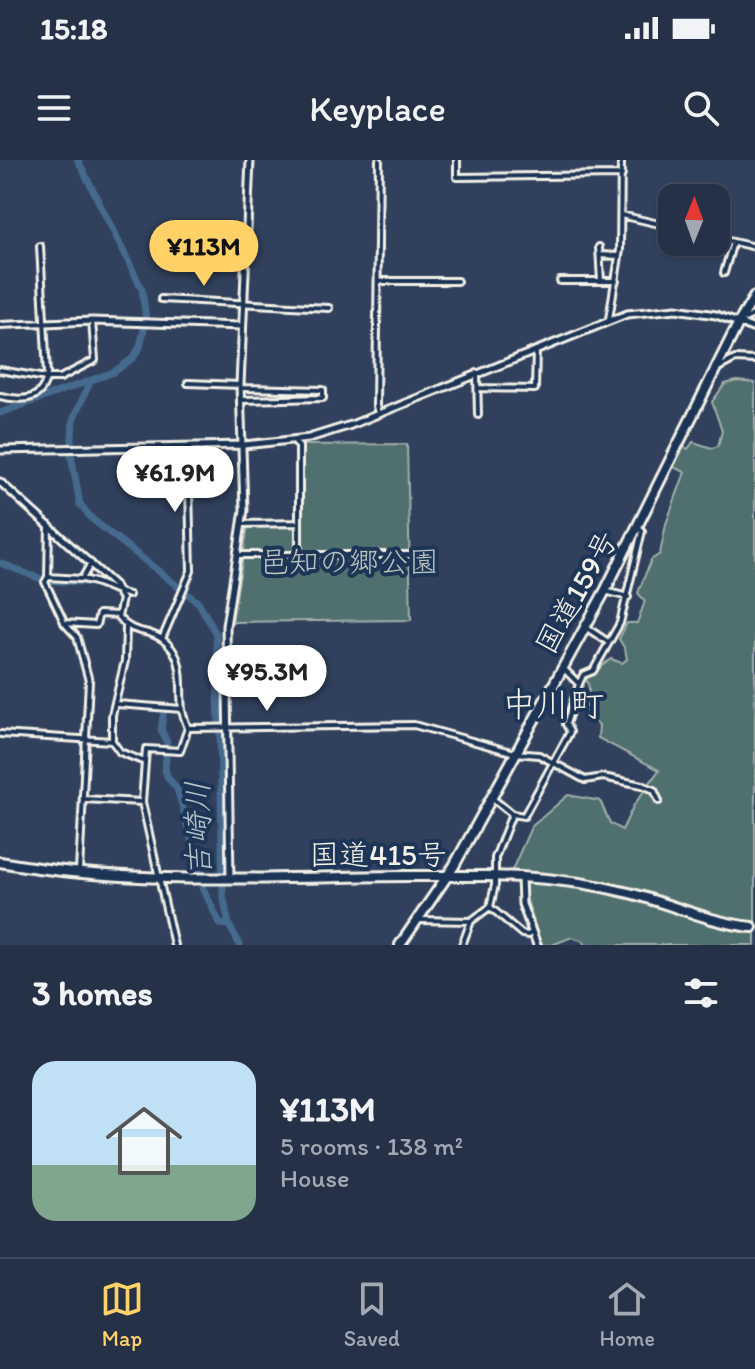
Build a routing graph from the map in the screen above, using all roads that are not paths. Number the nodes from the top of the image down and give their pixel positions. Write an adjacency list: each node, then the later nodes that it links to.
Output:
1 (250, 160): 23 (street)
2 (379, 160): 16 (street)
3 (457, 160): 5 (street)
4 (621, 160): 5 (street)
5 (622, 175): 6 (street)
6 (621, 215): 7 (street); 14 (street)
7 (658, 224)
8 (730, 241): 9 (street)
9 (733, 242): 12 (street); 15 (street)
10 (40, 246): 29 (street)
11 (599, 247): 13 (street)
12 (755, 247)
13 (600, 255): 14 (street); 19 (street)
14 (619, 256): 20 (street)
15 (724, 273)
16 (378, 281): 17 (street); 45 (street)
17 (457, 281)
18 (560, 281): 19 (street)
19 (601, 281): 20 (street)
20 (616, 281): 26 (street)
21 (755, 296): 28 (highway, 国道159号)
22 (161, 299): 23 (street)
23 (243, 304): 24 (street); 31 (street)
24 (329, 308)
25 (755, 314): 28 (street)
26 (609, 319): 28 (street); 33 (street)
27 (92, 321): 29 (street); 31 (street); 39 (street)
28 (739, 322): 32 (street); 37 (highway, 国道159号)
29 (45, 323): 30 (street); 39 (street)
30 (0, 325)
31 (241, 326): 41 (street)
32 (755, 329)
33 (536, 350): 38 (street); 42 (street)
34 (755, 353): 35 (street)
35 (753, 360): 37 (street)
36 (0, 370): 39 (street)
37 (715, 371): 55 (highway, 国道159号)
38 (477, 373): 42 (street); 45 (street)
39 (46, 378): 43 (street)
40 (188, 383): 41 (street)
41 (240, 386): 44 (street); 44 (street)
42 (478, 388): 46 (street)
43 (0, 396)
44 (240, 400): 48 (street)
45 (378, 413): 47 (street)
46 (478, 415)
47 (294, 440): 48 (street); 52 (street)
48 (244, 445): 49 (street); 53 (street)
49 (188, 447): 50 (street); 71 (street)
50 (0, 450)
51 (0, 482): 54 (street)
52 (299, 523): 53 (street); 57 (street)
53 (243, 524): 56 (street)
54 (49, 525): 59 (street); 60 (street)
55 (638, 528): 63 (highway, 国道159号); 66 (street)
56 (238, 555): 57 (street); 78 (street)
57 (299, 555): 58 (street)
58 (411, 555)
59 (91, 563): 61 (street); 62 (street)
60 (47, 579): 61 (street); 68 (street)
61 (82, 579): 64 (street)
62 (114, 585): 64 (street)
63 (605, 591): 66 (street); 70 (highway, 国道159号)
64 (119, 592): 65 (street); 67 (street)
65 (129, 595)
66 (628, 597): 72 (street)
67 (118, 615): 68 (street); 69 (street)
68 (64, 623): 80 (street)
69 (126, 627): 71 (street); 75 (street)
70 (586, 627): 72 (street); 73 (highway, 国道159号)
71 (162, 639): 76 (street)
72 (608, 642): 74 (street)
73 (563, 667): 74 (street); 82 (highway, 国道159号)
74 (579, 684): 84 (street)
75 (117, 704): 76 (street); 81 (street)
76 (182, 709): 77 (street)
77 (188, 728): 78 (street); 83 (street)
78 (229, 728): 82 (street); 96 (street)
79 (0, 734): 80 (street)
80 (86, 740): 81 (street); 86 (street)
81 (112, 741): 83 (street)
82 (515, 753): 84 (street); 85 (highway, 国道159号)
83 (145, 762): 88 (street)
84 (554, 762): 87 (street); 89 (street)
85 (490, 797): 89 (street); 92 (highway, 国道159号)
86 (83, 799): 88 (street); 91 (street)
87 (659, 801)
88 (142, 802): 94 (street)
89 (512, 814): 95 (street)
90 (0, 862): 91 (highway, 国道415号)
91 (79, 873): 94 (highway, 国道415号)
92 (446, 877): 95 (highway, 国道415号); 96 (highway, 国道415号); 98 (highway, 国道159号)
93 (521, 877): 95 (highway, 国道415号); 100 (highway, 国道415号); 101 (street)
94 (158, 878): 96 (highway, 国道415号); 102 (street)
95 (495, 878): 97 (street)
96 (228, 879)
97 (490, 907): 99 (street); 101 (street)
98 (419, 920): 99 (street); 103 (highway, 国道159号)
99 (471, 921): 104 (street)
100 (752, 927)
101 (532, 932): 105 (street)
102 (174, 945)
103 (400, 945)
104 (462, 945)
105 (537, 945)

